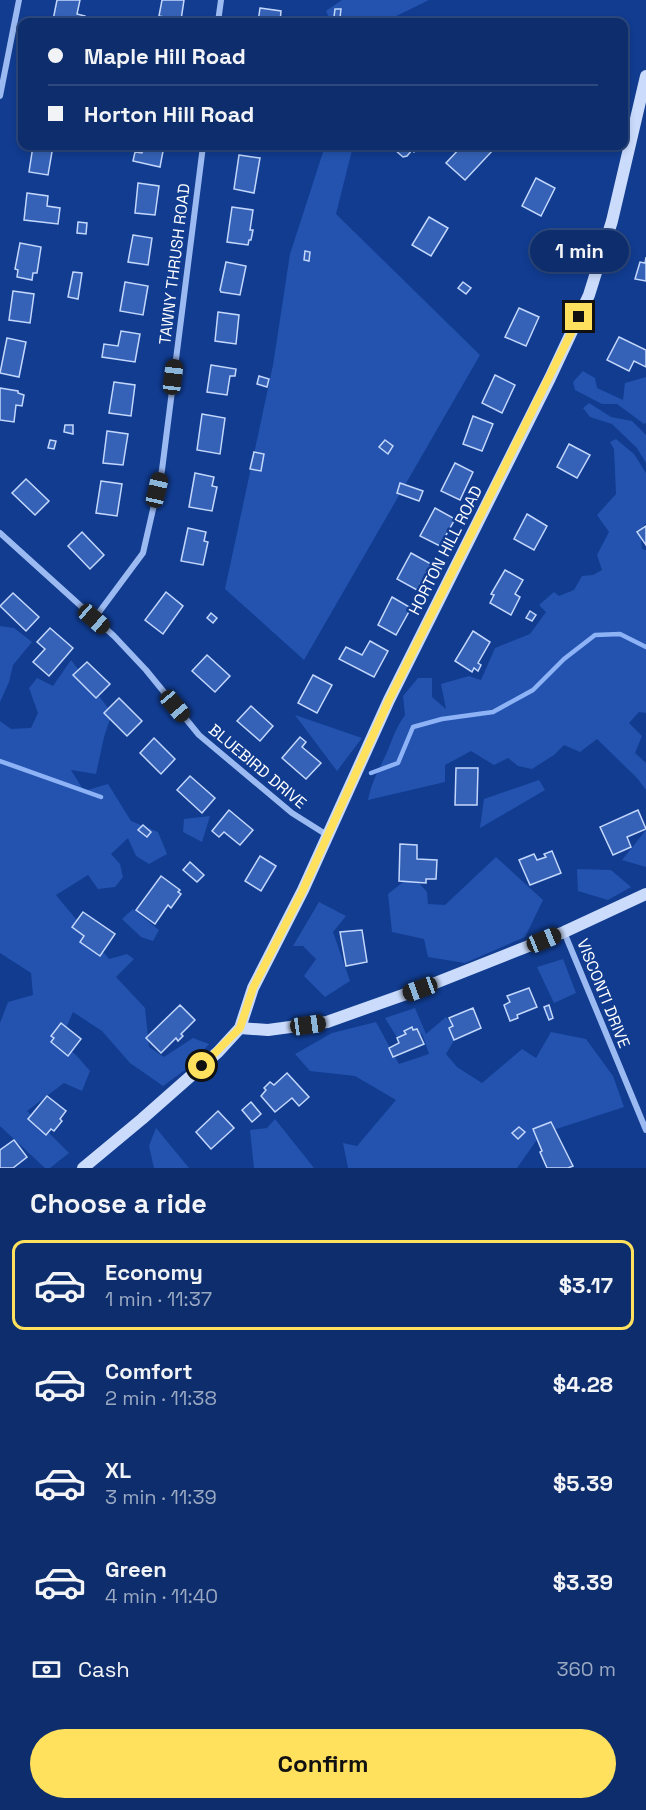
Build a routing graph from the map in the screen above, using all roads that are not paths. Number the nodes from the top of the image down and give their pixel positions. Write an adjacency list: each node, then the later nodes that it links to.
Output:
1 (19, 0): 5 (street)
2 (221, 0): 3 (street)
3 (219, 18)
4 (646, 76): 9 (street, HORTON HILL ROAD)
5 (0, 96)
6 (202, 150): 8 (street, TAWNY THRUSH ROAD)
7 (0, 533): 8 (street, BLUEBIRD DRIVE)
8 (94, 619): 9 (street, BLUEBIRD DRIVE)
9 (327, 835): 12 (street, HORTON HILL ROAD)
10 (646, 894): 11 (street)
11 (564, 932): 12 (street); 13 (street, VISCONTI DRIVE)
12 (240, 1028): 14 (street)
13 (646, 1130)
14 (83, 1168)

